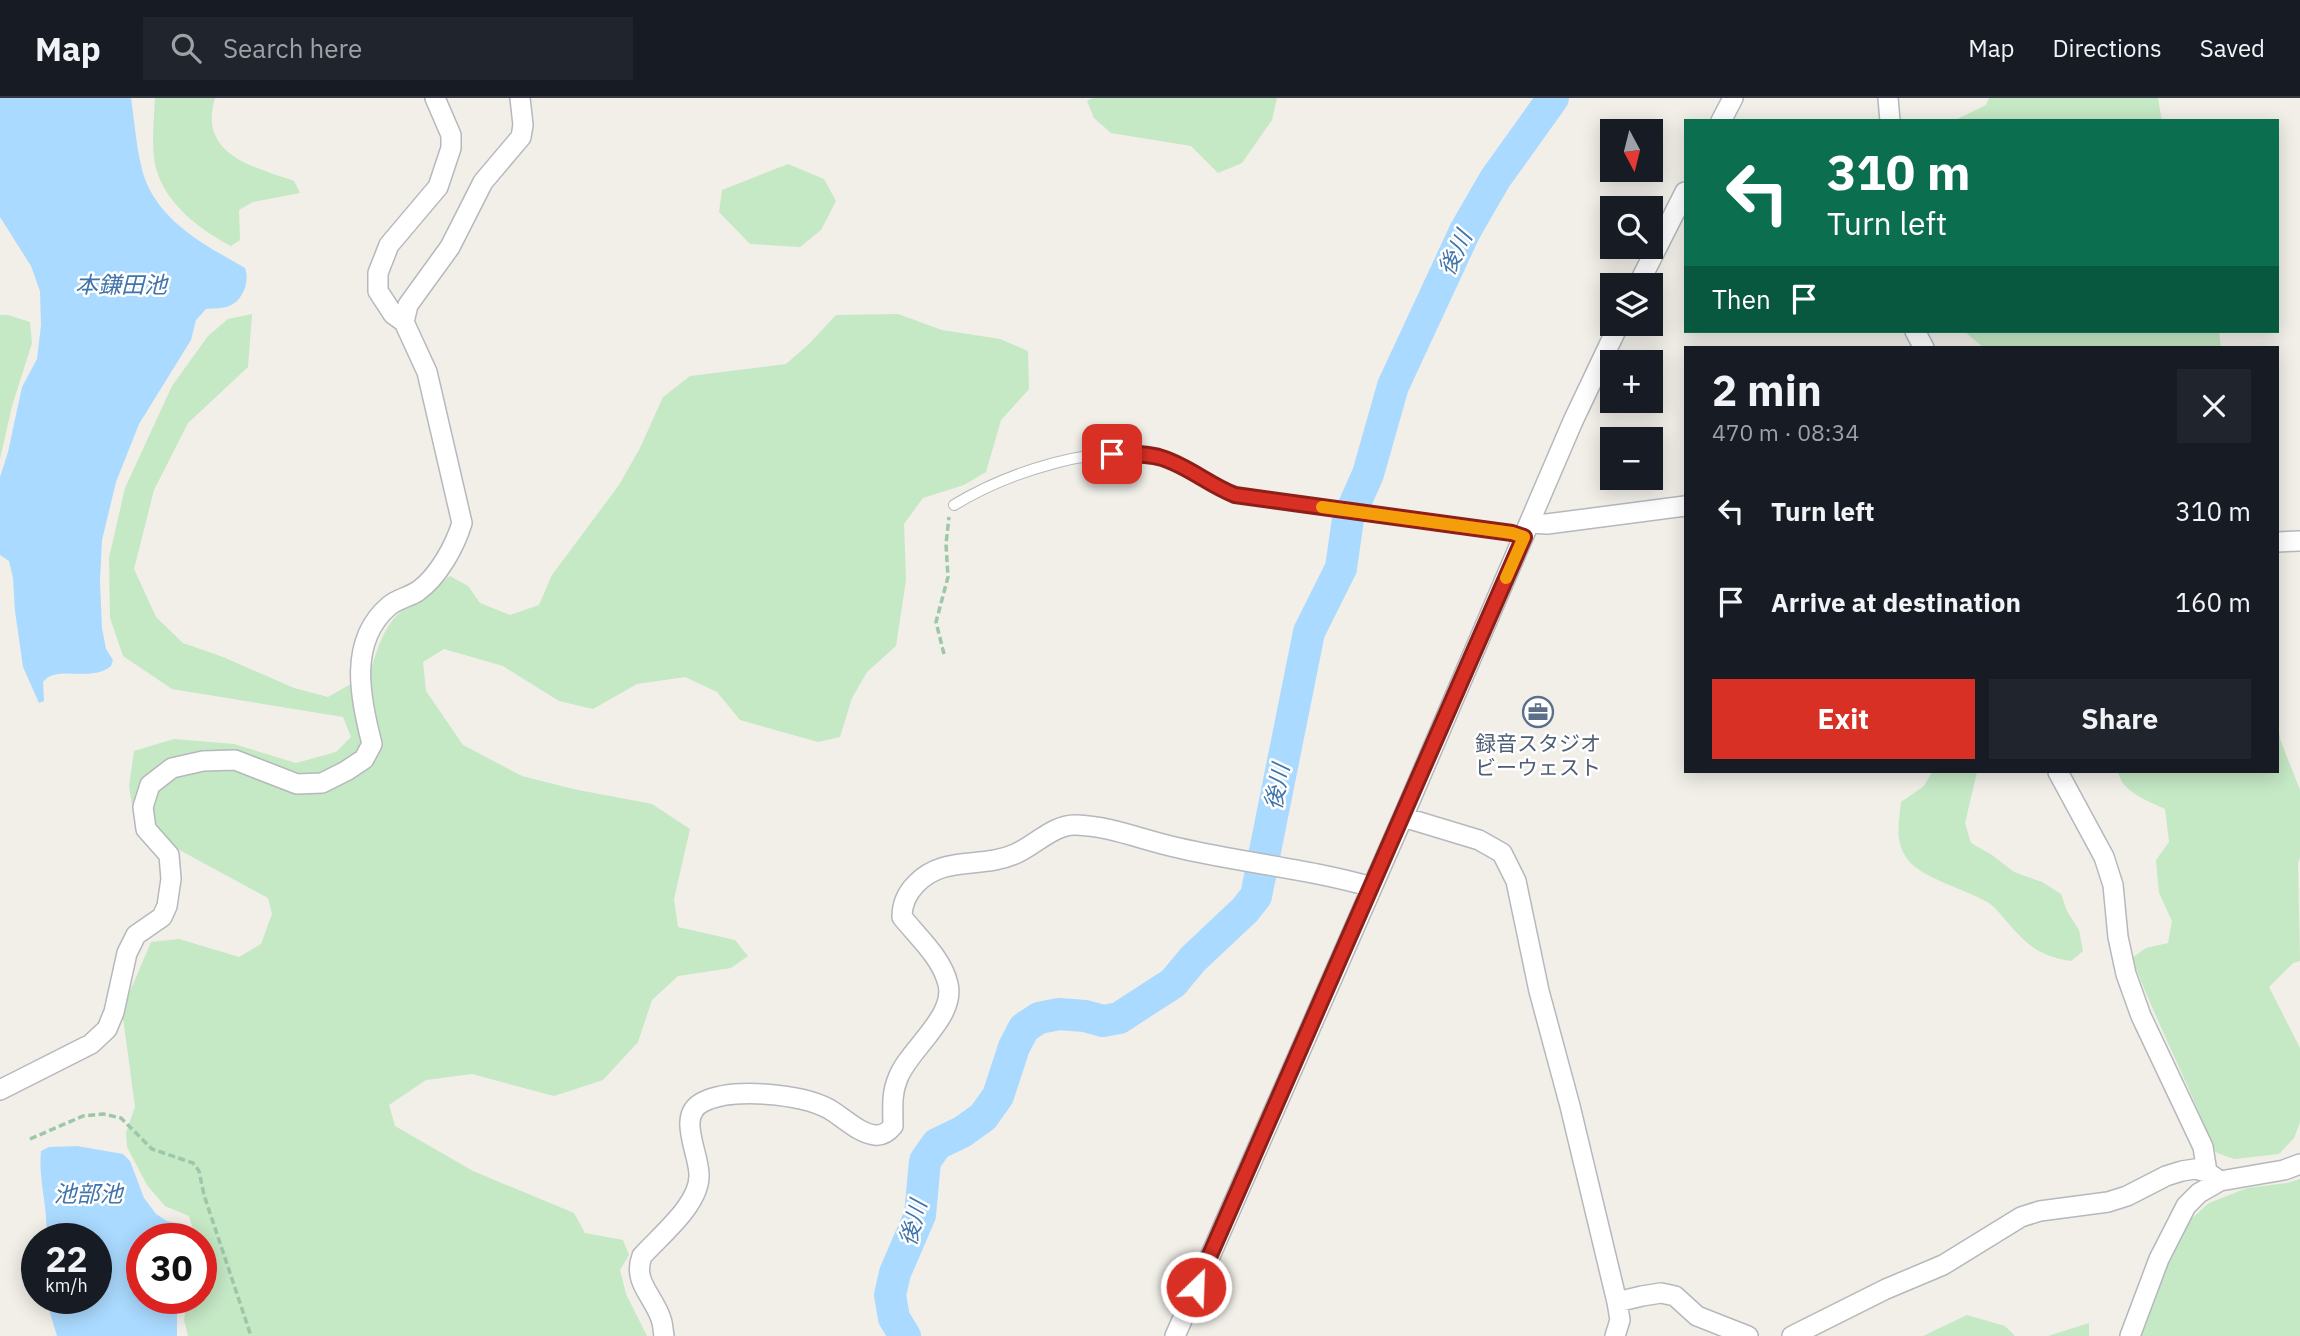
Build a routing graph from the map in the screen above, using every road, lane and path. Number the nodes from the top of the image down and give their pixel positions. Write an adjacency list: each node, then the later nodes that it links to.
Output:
1 (435, 98): 9 (street)
2 (520, 98): 9 (street)
3 (1733, 98): 5 (street)
4 (1888, 98): 6 (street)
5 (1722, 119)
6 (1891, 119)
7 (1684, 194): 8 (street)
8 (1644, 273)
9 (404, 322): 20 (street)
10 (1613, 336): 13 (street)
11 (954, 505): 13 (lane); 16 (path)
12 (1684, 506): 13 (street)
13 (1527, 530): 18 (street)
14 (2300, 541): 15 (street)
15 (2279, 542)
16 (944, 654)
17 (2058, 773): 23 (street)
18 (1403, 817): 19 (street); 24 (street)
19 (1372, 887): 26 (street); 27 (street)
20 (0, 1090)
21 (30, 1139): 25 (path)
22 (2300, 1164): 23 (street)
23 (2214, 1176): 30 (street); 31 (street)
24 (1617, 1302): 28 (street); 29 (street)
25 (251, 1336)
26 (664, 1336)
27 (1175, 1336)
28 (1615, 1336)
29 (1748, 1336)
30 (1792, 1336)
31 (2130, 1336)

